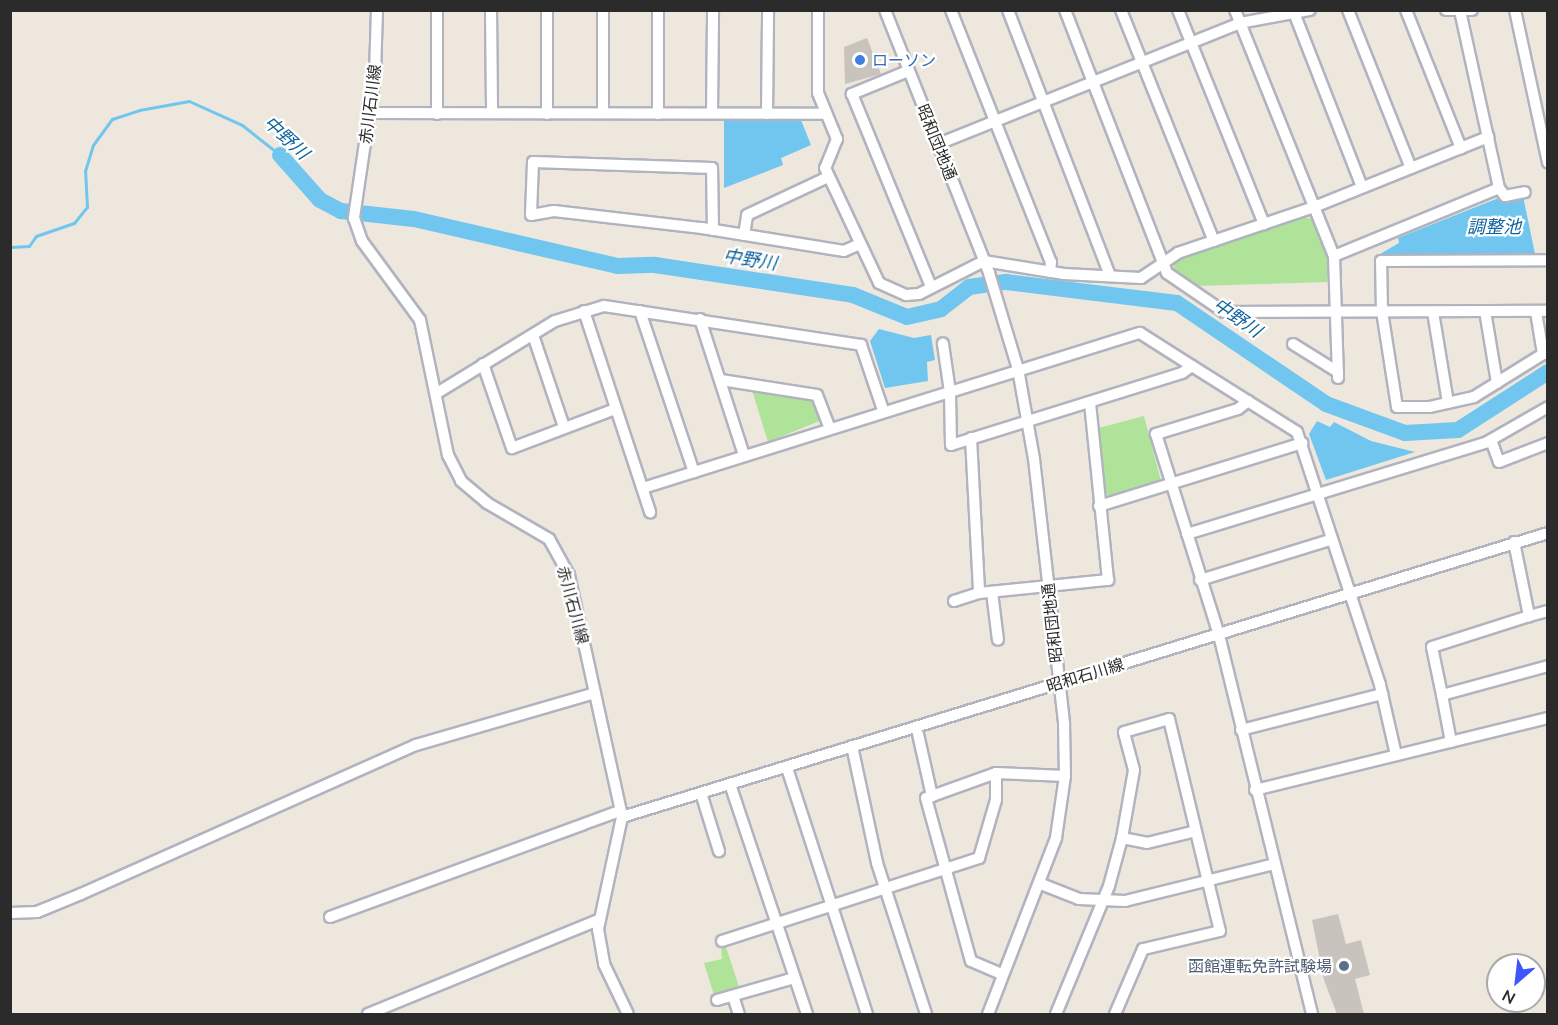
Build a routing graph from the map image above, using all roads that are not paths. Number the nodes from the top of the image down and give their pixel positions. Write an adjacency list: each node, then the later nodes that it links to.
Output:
1 (377, 10): 31 (street, 赤川石川線)
2 (438, 10): 35 (street)
3 (491, 10): 32 (street)
4 (547, 10): 36 (street)
5 (603, 10): 33 (street)
6 (658, 10): 37 (street)
7 (712, 10): 34 (street)
8 (768, 10): 38 (street)
9 (818, 10): 39 (street)
10 (885, 10): 28 (street, 昭和団地通)
11 (951, 10): 40 (street)
12 (1008, 10): 30 (street)
13 (1065, 10): 29 (street)
14 (1121, 10): 27 (street)
15 (1178, 10): 26 (street)
16 (1235, 10): 25 (street)
17 (1310, 10): 24 (street)
18 (1348, 10): 45 (street)
19 (1406, 10): 43 (street)
20 (1446, 10): 23 (street)
21 (1472, 10): 23 (street)
22 (1515, 10): 44 (street)
23 (1460, 11): 41 (street)
24 (1293, 12): 25 (street); 47 (street)
25 (1240, 23): 26 (street); 50 (street)
26 (1191, 42): 27 (street); 51 (street)
27 (1142, 62): 29 (street); 54 (street)
28 (908, 71): 42 (street, 昭和団地通); 62 (street)
29 (1093, 81): 30 (street); 59 (street)
30 (1044, 102): 40 (street); 61 (street)
31 (371, 112): 35 (street); 80 (street, 赤川石川線)
32 (492, 113): 35 (street); 36 (street)
33 (603, 113): 36 (street); 37 (street)
34 (712, 113): 37 (street); 38 (street)
35 (437, 114)
36 (547, 114)
37 (658, 114)
38 (767, 114): 39 (street)
39 (826, 114): 46 (street)
40 (994, 121): 42 (street); 60 (street)
41 (1488, 137): 43 (street); 48 (street)
42 (938, 144): 58 (street, 昭和団地通)
43 (1461, 148): 45 (street)
44 (1548, 162)
45 (1411, 168): 47 (street)
46 (828, 177): 53 (street); 55 (street)
47 (1362, 187): 50 (street)
48 (1499, 188): 49 (street); 56 (street)
49 (1525, 192)
50 (1314, 207): 51 (street); 56 (street)
51 (1264, 224): 54 (street)
52 (713, 230): 52 (street); 53 (street)
53 (744, 235): 55 (street)
54 (1214, 241): 59 (street)
55 (860, 244): 62 (street)
56 (1334, 256): 65 (street)
57 (1548, 260): 66 (street)
58 (984, 261): 60 (street); 62 (street); 76 (street, 昭和団地通)
59 (1164, 262): 61 (street); 65 (street)
60 (1050, 272): 61 (street)
61 (1110, 276)
62 (931, 287)
63 (585, 311): 64 (street); 71 (street); 85 (street)
64 (640, 311): 70 (street); 95 (street)
65 (1333, 311): 66 (street); 73 (street)
66 (1382, 311): 68 (street); 83 (street)
67 (1485, 311): 68 (street); 69 (street); 78 (street)
68 (1433, 312): 83 (street)
69 (1542, 312): 78 (street)
70 (700, 319): 77 (street); 86 (street)
71 (533, 335): 74 (street); 88 (street)
72 (943, 344): 79 (street)
73 (1293, 344)
74 (483, 364): 80 (street); 88 (street)
75 (1192, 366): 76 (street); 81 (street); 82 (street)
76 (1018, 369): 79 (street); 87 (street, 昭和団地通)
77 (721, 380): 89 (street); 94 (street)
78 (1497, 383): 83 (street)
79 (950, 392): 86 (street); 90 (street)
80 (436, 393): 117 (street, 赤川石川線)
81 (1248, 401): 92 (street); 96 (street)
82 (1090, 402): 87 (street); 99 (street)
83 (1448, 403)
84 (1548, 407): 91 (street)
85 (615, 409): 88 (street); 97 (street)
86 (883, 410): 89 (street)
87 (1028, 420): 90 (street); 106 (street, 昭和団地通)
88 (564, 427)
89 (829, 428): 94 (street)
90 (971, 438): 108 (street)
91 (1491, 440): 93 (street); 98 (street)
92 (1302, 443): 96 (street); 98 (street)
93 (1548, 443)
94 (744, 455): 95 (street)
95 (694, 472): 97 (street)
96 (1171, 483): 99 (street); 102 (street)
97 (643, 488): 100 (street)
98 (1318, 494): 102 (street); 103 (street)
99 (1099, 506): 106 (street)
100 (650, 512)
101 (1548, 533): 104 (street, 昭和石川線)
102 (1186, 534): 105 (street)
103 (1330, 540): 105 (street); 109 (street)
104 (1514, 542): 109 (street, 昭和石川線); 112 (street)
105 (1200, 580): 113 (street)
106 (1048, 585): 107 (street); 116 (street, 昭和団地通)
107 (992, 592): 108 (street); 114 (street)
108 (979, 593): 110 (street)
109 (1349, 594): 113 (street, 昭和石川線); 118 (street)
110 (954, 601)
111 (1548, 611): 112 (street)
112 (1529, 616): 119 (street)
113 (1219, 635): 116 (street, 昭和石川線); 121 (street)
114 (998, 640)
115 (1548, 666): 119 (street)
116 (1059, 684): 124 (street, 昭和石川線); 128 (street, 昭和団地通)
117 (595, 693): 133 (street, 赤川石川線); 144 (street)
118 (1382, 694): 121 (street); 125 (street)
119 (1442, 695): 123 (street)
120 (1548, 718): 123 (street)
121 (1241, 730): 130 (street)
122 (918, 734): 132 (street)
123 (1450, 742): 125 (street)
124 (852, 746): 126 (street, 昭和石川線); 141 (street)
125 (1396, 755): 130 (street)
126 (787, 768): 129 (street, 昭和石川線); 143 (street)
127 (996, 773): 128 (street); 132 (street); 138 (street)
128 (1065, 776): 140 (street, 昭和団地通)
129 (730, 784): 131 (street, 昭和石川線); 147 (street)
130 (1255, 790): 137 (street)
131 (701, 793): 133 (street, 昭和石川線); 136 (street)
132 (932, 796): 138 (street)
133 (621, 814): 145 (street, 昭和石川線); 146 (street, 赤川石川線)
134 (1196, 831): 135 (street); 135 (street); 139 (street)
135 (1122, 838): 142 (street)
136 (719, 851)
137 (1275, 864): 139 (street); 162 (street)
138 (941, 870): 141 (street); 149 (street)
139 (1208, 880): 142 (street); 161 (street)
140 (1041, 884): 142 (street); 149 (street, 昭和団地通)
141 (885, 888): 143 (street); 158 (street)
142 (1103, 902): 160 (street)
143 (831, 906): 147 (street); 157 (street)
144 (10, 913)
145 (330, 916)
146 (598, 920): 153 (street); 154 (street, 赤川石川線)
147 (777, 924): 148 (street); 150 (street)
148 (722, 941)
149 (1002, 974): 159 (street, 昭和団地通)
150 (794, 978): 151 (street); 156 (street)
151 (733, 996): 152 (street); 155 (street)
152 (717, 1000)
153 (368, 1014)
154 (628, 1014)
155 (739, 1014)
156 (807, 1014)
157 (867, 1014)
158 (926, 1014)
159 (988, 1014)
160 (1056, 1014)
161 (1115, 1014)
162 (1312, 1014)

